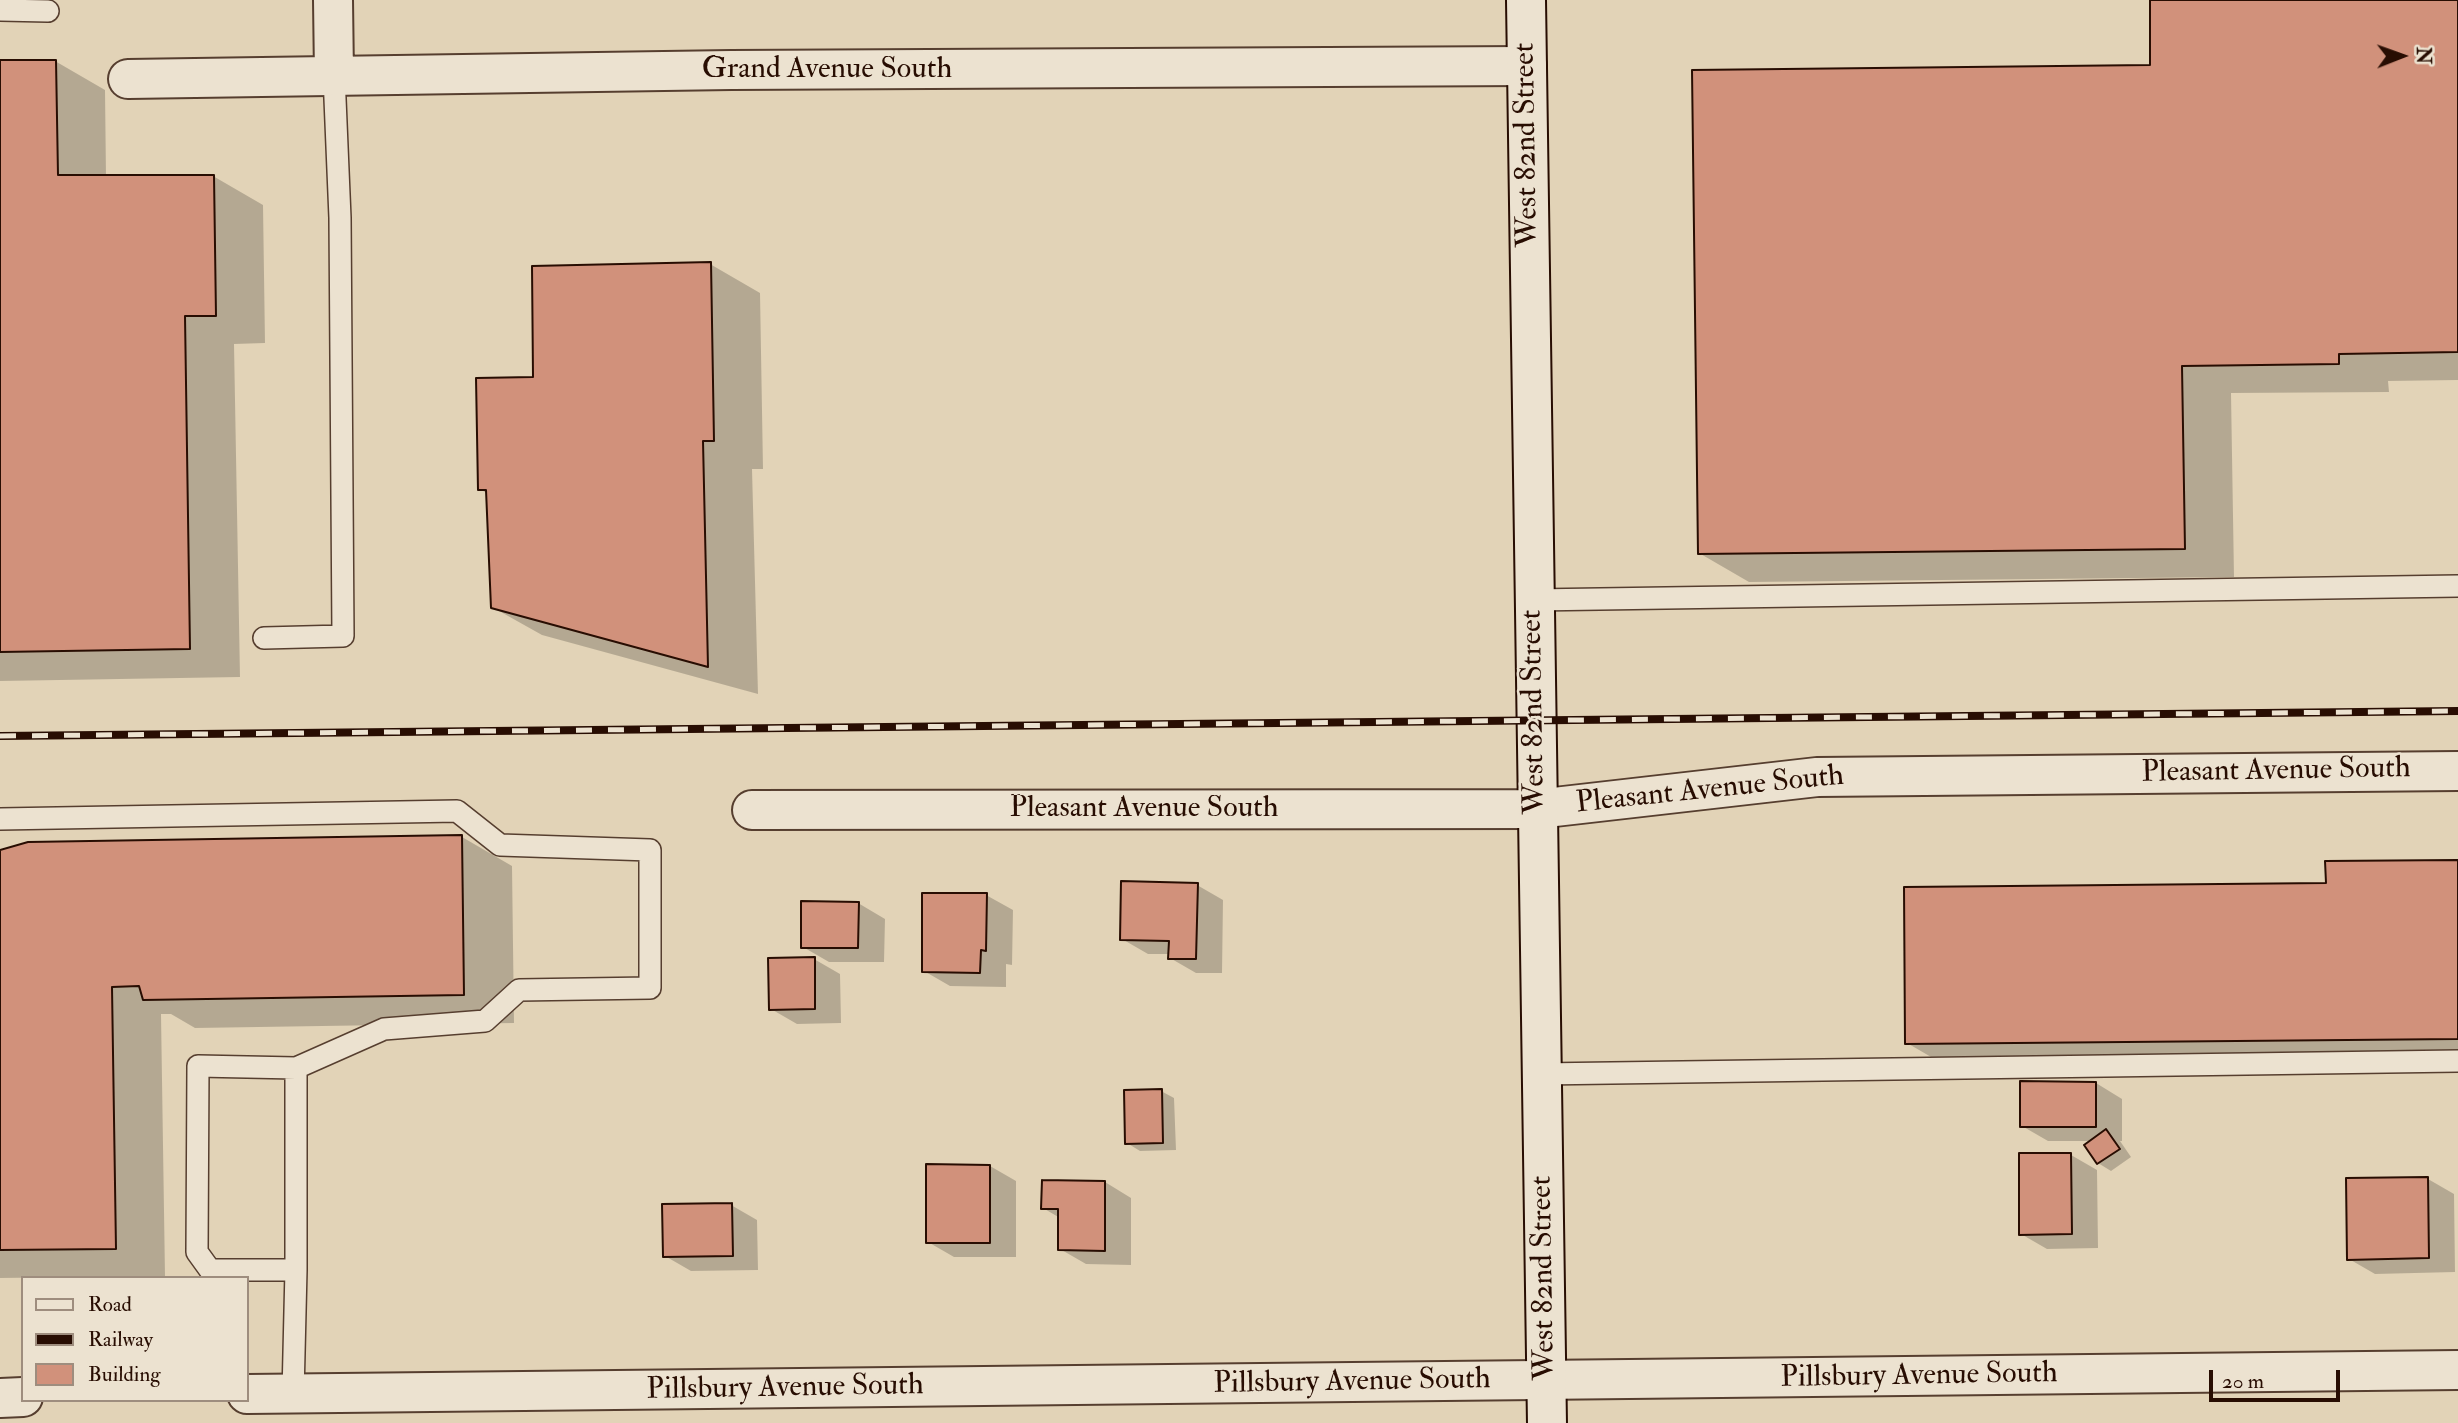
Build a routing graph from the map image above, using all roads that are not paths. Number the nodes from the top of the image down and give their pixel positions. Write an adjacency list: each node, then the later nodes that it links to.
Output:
1 (333, 0): 6 (street)
2 (1525, 0): 5 (street, West 82nd Street)
3 (0, 10): 4 (lane)
4 (48, 11)
5 (1527, 66): 6 (street, Grand Avenue South); 9 (street, West 82nd Street)
6 (334, 75): 7 (street, Grand Avenue South); 10 (lane)
7 (128, 79)
8 (2458, 586): 9 (lane)
9 (1534, 600): 12 (street, West 82nd Street)
10 (264, 638)
11 (2458, 771): 12 (street, Pleasant Avenue South)
12 (1537, 809): 13 (street, Pleasant Avenue South); 17 (street, West 82nd Street)
13 (752, 810)
14 (0, 819): 16 (lane)
15 (2458, 1061): 17 (lane)
16 (296, 1068): 18 (lane); 18 (lane)
17 (1541, 1074): 20 (street, West 82nd Street)
18 (296, 1270): 22 (lane)
19 (2458, 1370): 20 (street, Pillsbury Avenue South)
20 (1547, 1381): 25 (street, Pillsbury Avenue South); 26 (street, West 82nd Street)
21 (248, 1394): 22 (street, Pillsbury Avenue South)
22 (293, 1394): 25 (street, Pillsbury Avenue South)
23 (21, 1397): 24 (street)
24 (0, 1398)
25 (382, 1408)
26 (1548, 1423)

